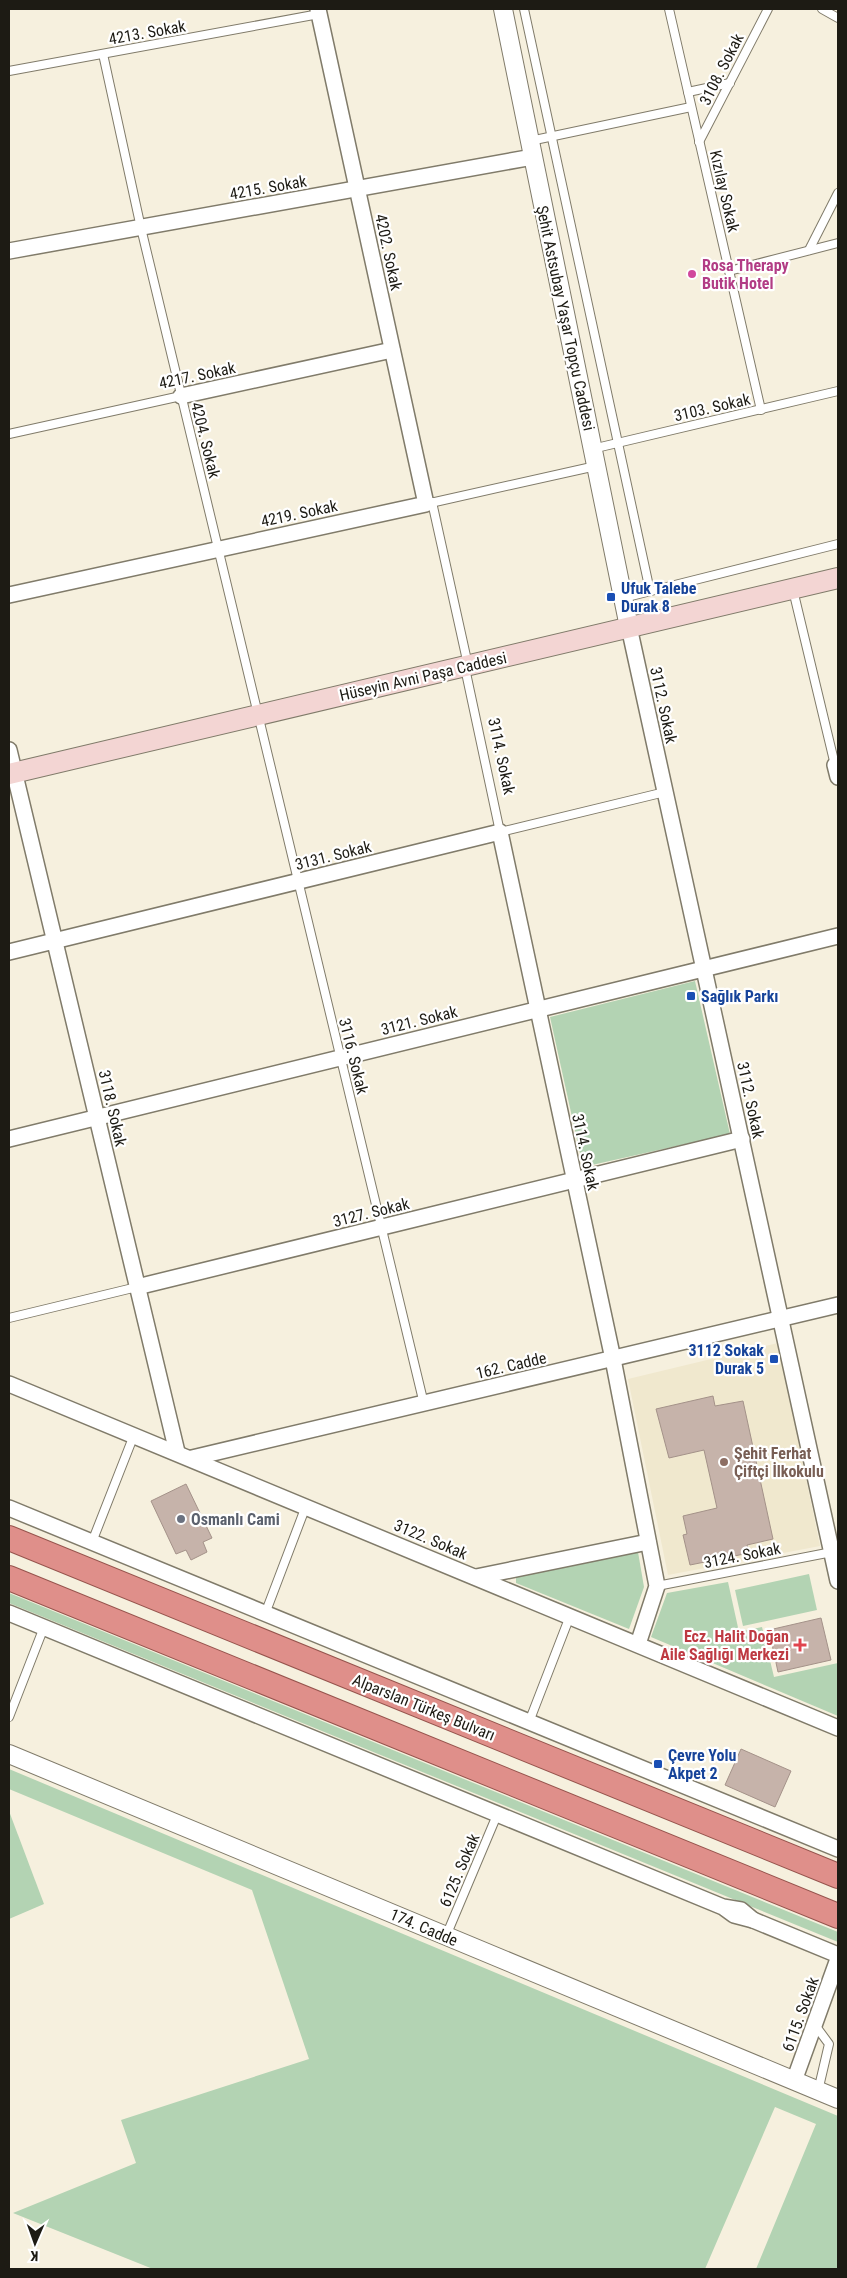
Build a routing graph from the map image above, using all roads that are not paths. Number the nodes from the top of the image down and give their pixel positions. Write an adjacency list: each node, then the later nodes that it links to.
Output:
1 (502, 9): 15 (street, Şehit Astsubay Yaşar Topçu Caddesi)
2 (524, 9): 13 (lane)
3 (669, 9): 11 (lane, Kızılay Sokak)
4 (768, 9): 10 (lane, 3108. Sokak)
5 (822, 9): 7 (lane)
6 (318, 11): 8 (lane, 4213. Sokak); 16 (street, 4202. Sokak)
7 (838, 18)
8 (103, 54): 9 (lane, 4213. Sokak); 18 (lane, 4204. Sokak)
9 (9, 71)
10 (730, 83): 11 (lane); 14 (lane, 3108. Sokak)
11 (688, 92): 12 (lane, Kızılay Sokak)
12 (691, 107): 13 (lane, 4215. Sokak); 14 (lane, Kızılay Sokak)
13 (552, 136): 15 (lane, 4215. Sokak); 28 (lane)
14 (699, 142): 22 (lane, Kızılay Sokak)
15 (531, 149): 16 (street, 4215. Sokak); 29 (street, Şehit Astsubay Yaşar Topçu Caddesi)
16 (357, 189): 18 (street, 4215. Sokak); 23 (street, 4202. Sokak)
17 (838, 193): 20 (lane)
18 (141, 228): 21 (street, 4215. Sokak); 25 (lane, 4204. Sokak)
19 (838, 243): 20 (lane)
20 (809, 250): 22 (lane)
21 (9, 252)
22 (729, 271): 26 (lane, Kızılay Sokak)
23 (392, 350): 25 (street, 4217. Sokak); 30 (street, 4202. Sokak)
24 (838, 391): 26 (lane, 3103. Sokak)
25 (181, 396): 27 (lane, 4217. Sokak); 32 (lane, 4204. Sokak)
26 (761, 410): 28 (lane, 3103. Sokak)
27 (9, 434)
28 (618, 443): 29 (lane, 3103. Sokak); 35 (lane)
29 (594, 458): 30 (lane, 4219. Sokak); 37 (street, Şehit Astsubay Yaşar Topçu Caddesi)
30 (429, 503): 32 (street, 4219. Sokak); 39 (lane, 4202. Sokak)
31 (838, 544): 35 (lane)
32 (218, 549): 36 (street, 4219. Sokak); 40 (lane, 4204. Sokak)
33 (838, 578): 34 (main road, Hüseyin Avni Paşa Caddesi)
34 (793, 588): 38 (main road, Hüseyin Avni Paşa Caddesi); 42 (lane)
35 (650, 591): 37 (lane)
36 (9, 595)
37 (623, 598): 38 (street, Şehit Astsubay Yaşar Topçu Caddesi)
38 (629, 627): 39 (main road, Hüseyin Avni Paşa Caddesi); 44 (street, 3112. Sokak)
39 (467, 666): 40 (main road, Hüseyin Avni Paşa Caddesi); 45 (lane, 3114. Sokak)
40 (258, 715): 43 (main road, Hüseyin Avni Paşa Caddesi); 46 (lane, 3116. Sokak)
41 (9, 750): 43 (street, 3118. Sokak)
42 (837, 769)
43 (12, 773): 48 (street, 3118. Sokak)
44 (665, 792): 45 (lane, 3131. Sokak); 50 (street, 3112. Sokak)
45 (500, 832): 46 (street, 3131. Sokak); 51 (street, 3114. Sokak)
46 (298, 882): 48 (street, 3131. Sokak); 52 (lane, 3116. Sokak)
47 (838, 936): 50 (street, 3121. Sokak)
48 (55, 941): 49 (street, 3131. Sokak); 53 (street, 3118. Sokak)
49 (9, 952)
50 (704, 968): 51 (street, 3121. Sokak); 55 (street, 3112. Sokak)
51 (538, 1009): 52 (street, 3121. Sokak); 56 (street, 3114. Sokak)
52 (340, 1058): 53 (street, 3121. Sokak); 57 (lane, 3116. Sokak)
53 (97, 1117): 54 (street, 3121. Sokak); 58 (street, 3118. Sokak)
54 (9, 1139)
55 (742, 1139): 56 (street, 3127. Sokak); 61 (street, 3112. Sokak)
56 (574, 1180): 57 (street, 3127. Sokak); 62 (street, 3114. Sokak)
57 (381, 1227): 58 (street, 3127. Sokak); 64 (lane, 3116. Sokak)
58 (137, 1287): 60 (lane, 3127. Sokak); 66 (street, 3118. Sokak)
59 (838, 1305): 61 (street, 162. Cadde)
60 (9, 1318)
61 (782, 1319): 62 (street, 162. Cadde); 73 (street, 3112. Sokak)
62 (613, 1359): 64 (street, 162. Cadde); 72 (street, 3114. Sokak)
63 (9, 1384): 65 (street, 3122. Sokak)
64 (424, 1404): 67 (street, 162. Cadde)
65 (134, 1435): 66 (street, 3122. Sokak); 71 (lane)
66 (177, 1452): 67 (street, 3122. Sokak)
67 (192, 1458): 68 (street, 3122. Sokak)
68 (306, 1506): 74 (street, 3122. Sokak); 79 (lane)
69 (9, 1508): 71 (street)
70 (9, 1538): 89 (highway, Alparslan Türkeş Bulvarı)
71 (92, 1542): 79 (street)
72 (648, 1542): 74 (street); 77 (street, 3114. Sokak)
73 (832, 1552): 76 (street, 3112. Sokak); 77 (lane, 3124. Sokak)
74 (476, 1577): 80 (street, 3122. Sokak)
75 (9, 1578): 90 (highway)
76 (838, 1581)
77 (657, 1586): 82 (street, 3114. Sokak)
78 (9, 1613): 81 (street)
79 (266, 1614): 84 (street)
80 (570, 1616): 82 (street, 3122. Sokak); 84 (lane)
81 (44, 1627): 83 (lane); 87 (street)
82 (638, 1644): 85 (street, 3122. Sokak)
83 (9, 1717)
84 (529, 1722): 88 (street)
85 (838, 1728)
86 (9, 1754): 91 (street, 174. Cadde)
87 (498, 1814): 91 (lane, 6125. Sokak); 92 (street)
88 (838, 1849)
89 (838, 1876)
90 (838, 1916)
91 (446, 1936): 95 (street, 174. Cadde)
92 (838, 1955)
93 (838, 1960): 94 (street, 6115. Sokak)
94 (815, 2025): 95 (street, 6115. Sokak); 96 (lane)
95 (794, 2081): 96 (street, 174. Cadde)
96 (818, 2090): 97 (street, 174. Cadde)
97 (838, 2099)

